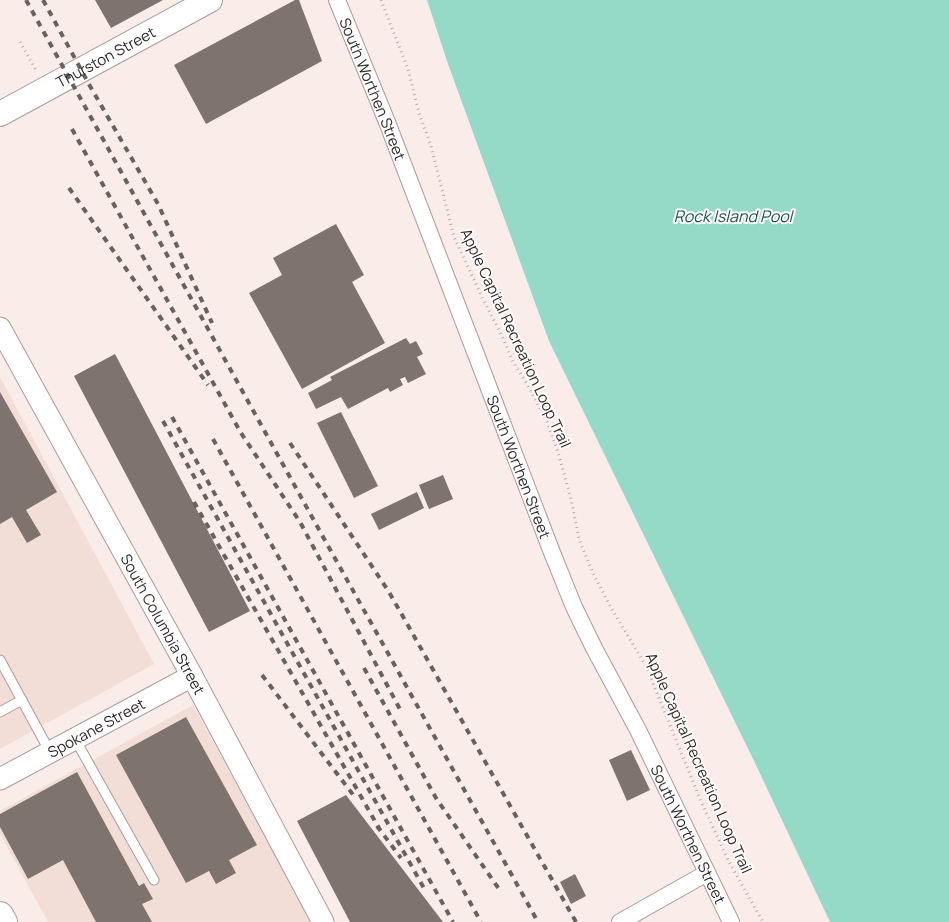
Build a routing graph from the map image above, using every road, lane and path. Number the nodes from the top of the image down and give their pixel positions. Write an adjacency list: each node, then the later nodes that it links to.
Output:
1 (210, 0): 6 (main road, Thurston Street)
2 (337, 0): 15 (street, South Worthen Street)
3 (381, 0): 22 (path, Apple Capital Recreation Loop Trail)
4 (20, 42): 5 (path)
5 (38, 73)
6 (0, 114)
7 (0, 328): 9 (street, South Columbia Street)
8 (0, 660): 10 (lane)
9 (192, 676): 12 (street, Spokane Street); 19 (street, South Columbia Street)
10 (22, 700): 11 (lane); 13 (lane)
11 (0, 712)
12 (75, 738): 13 (street, Spokane Street); 16 (lane)
13 (50, 752): 14 (street, Spokane Street)
14 (0, 778)
15 (707, 873): 20 (street); 21 (street, South Worthen Street)
16 (154, 880)
17 (0, 915): 18 (main road)
18 (4, 922)
19 (323, 922)
20 (620, 922)
21 (731, 922)
22 (763, 922)

